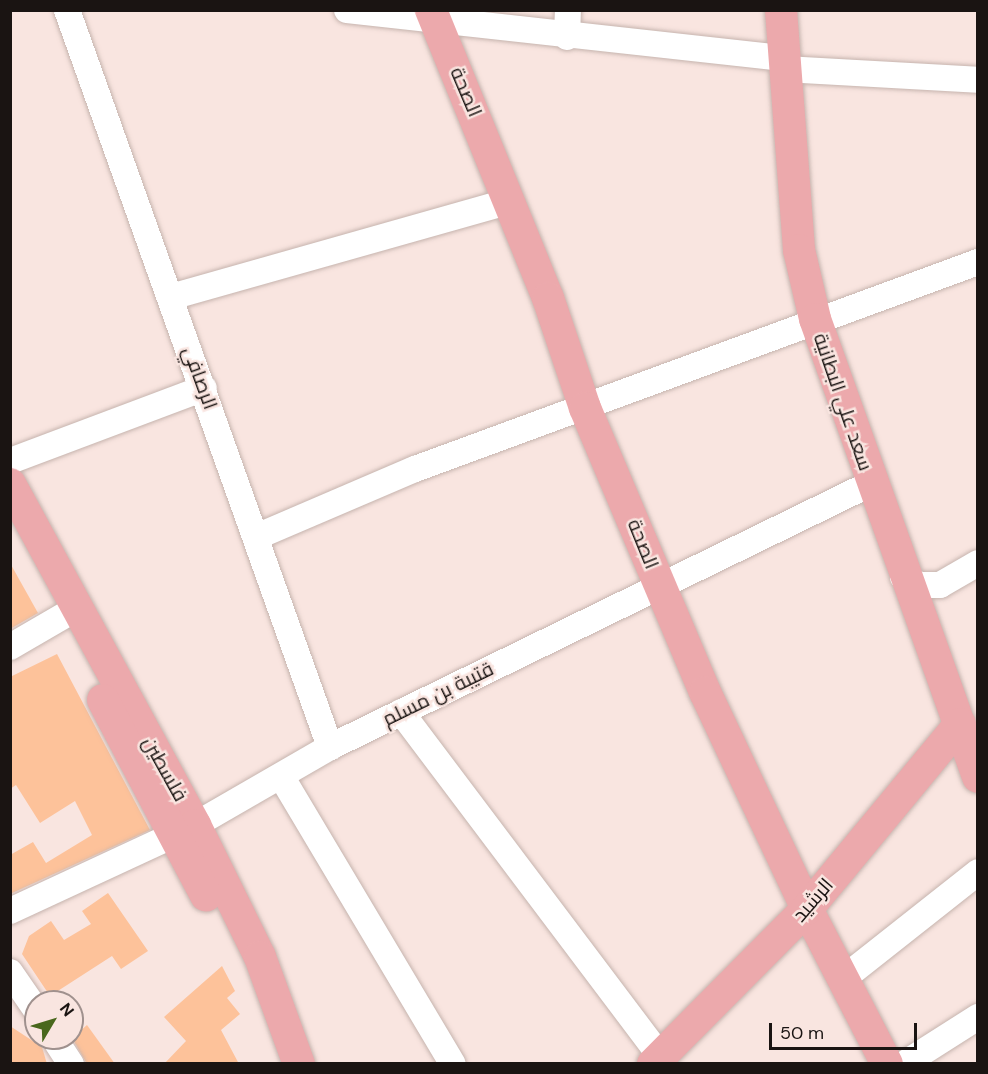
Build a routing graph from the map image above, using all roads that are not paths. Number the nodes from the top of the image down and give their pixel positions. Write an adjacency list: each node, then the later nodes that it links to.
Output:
1 (67, 10): 11 (street, الرصافي)
2 (347, 10): 5 (street)
3 (568, 10): 6 (street)
4 (781, 10): 7 (main road, سعد علي البطانية)
5 (433, 16): 6 (street); 9 (main road, الصحة)
6 (567, 37): 7 (street)
7 (784, 64): 8 (street); 12 (main road, سعد علي البطانية)
8 (978, 80)
9 (510, 201): 11 (street); 14 (main road, الصحة)
10 (978, 262): 12 (street)
11 (171, 297): 13 (street, الرصافي)
12 (815, 319): 14 (street); 17 (main road, سعد علي البطانية)
13 (204, 388): 15 (street); 19 (street, الرصافي)
14 (585, 408): 19 (street); 22 (main road, الصحة)
15 (10, 461)
16 (10, 484): 23 (main road, فلسطين)
17 (870, 484): 21 (main road, سعد علي البطانية); 22 (street, قتيبة بن مسلم)
18 (10, 528): 23 (main road, فلسطين)
19 (256, 537): 27 (street, الرصافي)
20 (978, 564): 21 (street)
21 (903, 577): 26 (main road, سعد علي البطانية)
22 (660, 585): 25 (street, قتيبة بن مسلم); 32 (main road, الصحة)
23 (69, 613): 24 (street); 30 (main road, فلسطين)
24 (10, 647)
25 (401, 712): 27 (street, قتيبة بن مسلم); 38 (street)
26 (960, 724): 29 (main road, سعد علي البطانية); 32 (main road, الرشيد)
27 (330, 747): 28 (street, قتيبة بن مسلم)
28 (281, 776): 30 (street, قتيبة بن مسلم); 41 (street)
29 (978, 777)
30 (185, 830): 33 (street, قتيبة بن مسلم); 39 (main road, فلسطين); 40 (main road, فلسطين)
31 (978, 872): 35 (street)
32 (807, 909): 35 (main road, الصحة); 38 (main road, الرشيد)
33 (10, 911)
34 (10, 972): 36 (street)
35 (844, 978): 42 (main road, الصحة)
36 (24, 992)
37 (978, 1017): 43 (street)
38 (656, 1060)
39 (279, 1064)
40 (299, 1064)
41 (453, 1064)
42 (887, 1064)
43 (904, 1064)

